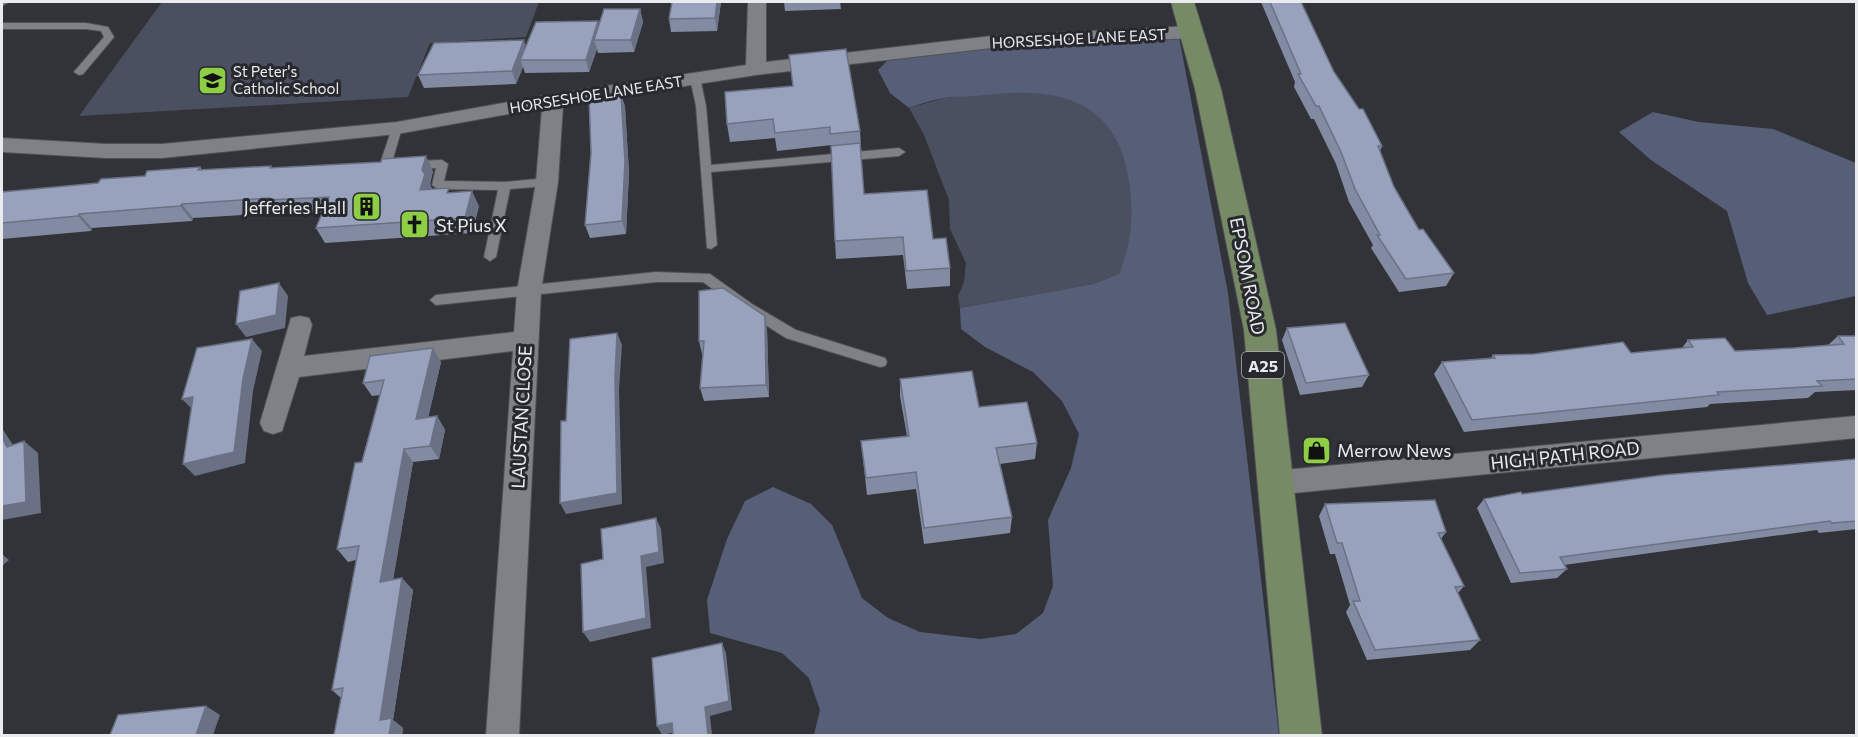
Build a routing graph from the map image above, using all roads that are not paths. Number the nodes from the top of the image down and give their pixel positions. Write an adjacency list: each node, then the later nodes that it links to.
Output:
1 (757, 2): 4 (street)
2 (1187, 17): 4 (street, HORSESHOE LANE EAST); 24 (main road, EPSOM ROAD / A25)
3 (2, 26): 5 (lane)
4 (756, 69): 6 (street, HORSESHOE LANE EAST)
5 (79, 72)
6 (695, 78): 7 (street, HORSESHOE LANE EAST); 11 (lane)
7 (553, 100): 8 (street, HORSESHOE LANE EAST); 12 (street, LAUSTAN CLOSE)
8 (397, 128): 9 (street, HORSESHOE LANE EAST); 13 (lane)
9 (2, 145)
10 (899, 152): 11 (lane)
11 (706, 169): 14 (lane)
12 (547, 182): 13 (lane); 16 (street, LAUSTAN CLOSE)
13 (505, 186): 15 (lane)
14 (711, 245)
15 (490, 257)
16 (529, 291): 17 (lane); 19 (street, LAUSTAN CLOSE); 20 (lane)
17 (436, 300)
18 (300, 325): 21 (street)
19 (526, 340): 21 (street); 25 (street, LAUSTAN CLOSE)
20 (880, 362)
21 (288, 368): 22 (street)
22 (273, 423)
23 (1857, 427): 24 (street, HIGH PATH ROAD)
24 (1273, 483): 26 (main road, EPSOM ROAD / A25)
25 (502, 735)
26 (1301, 735)

